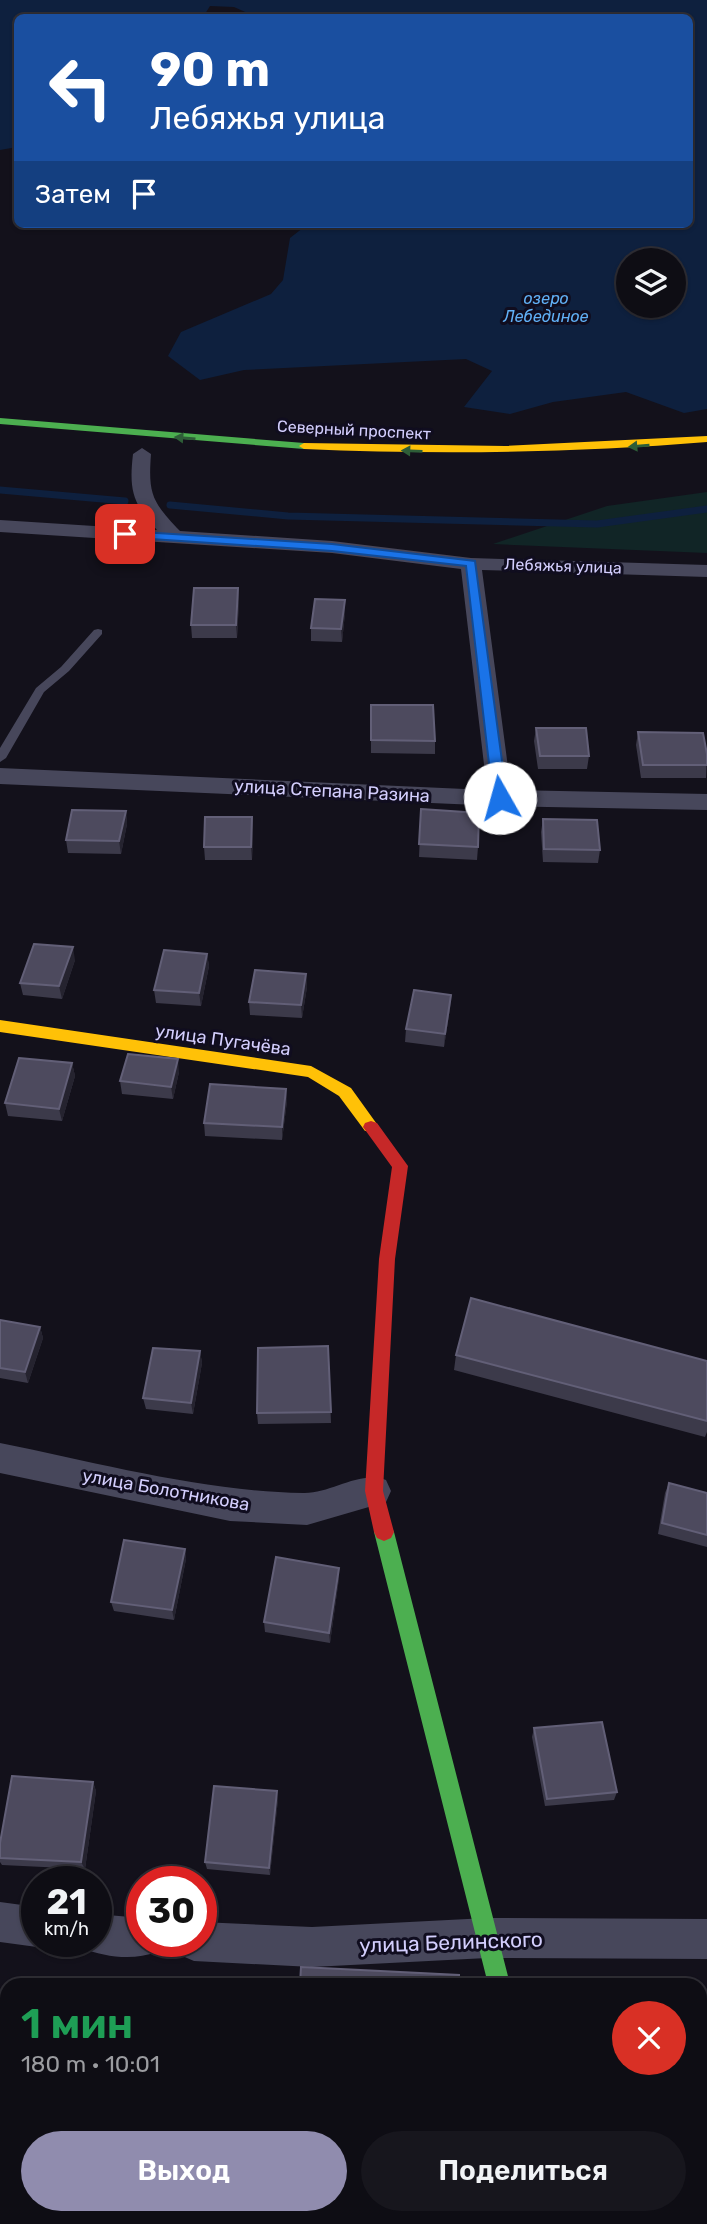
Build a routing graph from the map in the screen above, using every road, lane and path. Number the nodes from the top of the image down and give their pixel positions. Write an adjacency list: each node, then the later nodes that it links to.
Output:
1 (0, 421): 2 (street, Северный проспект, one-way to 1)
2 (707, 439)
3 (143, 454): 5 (street)
4 (0, 526): 5 (street, Лебяжья улица)
5 (175, 538): 6 (street, Лебяжья улица)
6 (471, 564): 7 (street, Лебяжья улица); 11 (street)
7 (707, 571)
8 (98, 632): 9 (lane)
9 (0, 758)
10 (0, 776): 11 (street, улица Степана Разина)
11 (500, 798): 12 (street, улица Степана Разина)
12 (707, 802)
13 (0, 1026): 15 (street, улица Пугачёва)
14 (0, 1458): 15 (street, улица Болотникова)
15 (374, 1491): 18 (street)
16 (0, 1922): 17 (street)
17 (21, 1925)
18 (487, 1938): 19 (street, улица Белинского); 20 (street, улица Белинского); 21 (street)
19 (707, 1939)
20 (217, 1942)
21 (497, 1978)

